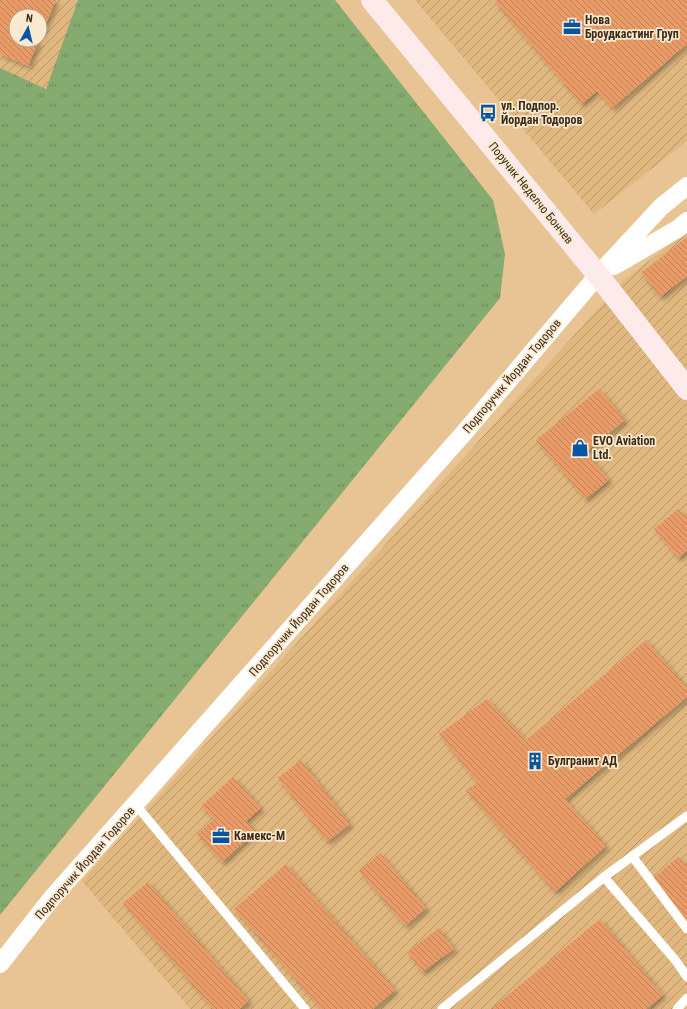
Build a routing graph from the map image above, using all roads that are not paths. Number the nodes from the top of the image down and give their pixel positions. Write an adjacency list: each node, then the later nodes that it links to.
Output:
1 (372, 0): 4 (street, Поручик Неделчо Бончев)
2 (687, 186): 4 (street, Подпоручик Йордан Тодоров)
3 (687, 222): 4 (street, Подпоручик Йордан Тодоров)
4 (598, 275): 5 (street, Поручик Неделчо Бончев); 6 (street, Подпоручик Йордан Тодоров)
5 (687, 389)
6 (136, 805): 11 (street, Подпоручик Йордан Тодоров); 14 (lane)
7 (687, 816): 8 (lane)
8 (632, 856): 9 (lane); 10 (lane)
9 (604, 877): 12 (lane); 15 (lane)
10 (687, 929)
11 (0, 964)
12 (687, 977)
13 (687, 998): 16 (lane)
14 (305, 1009)
15 (442, 1009)
16 (677, 1009)

